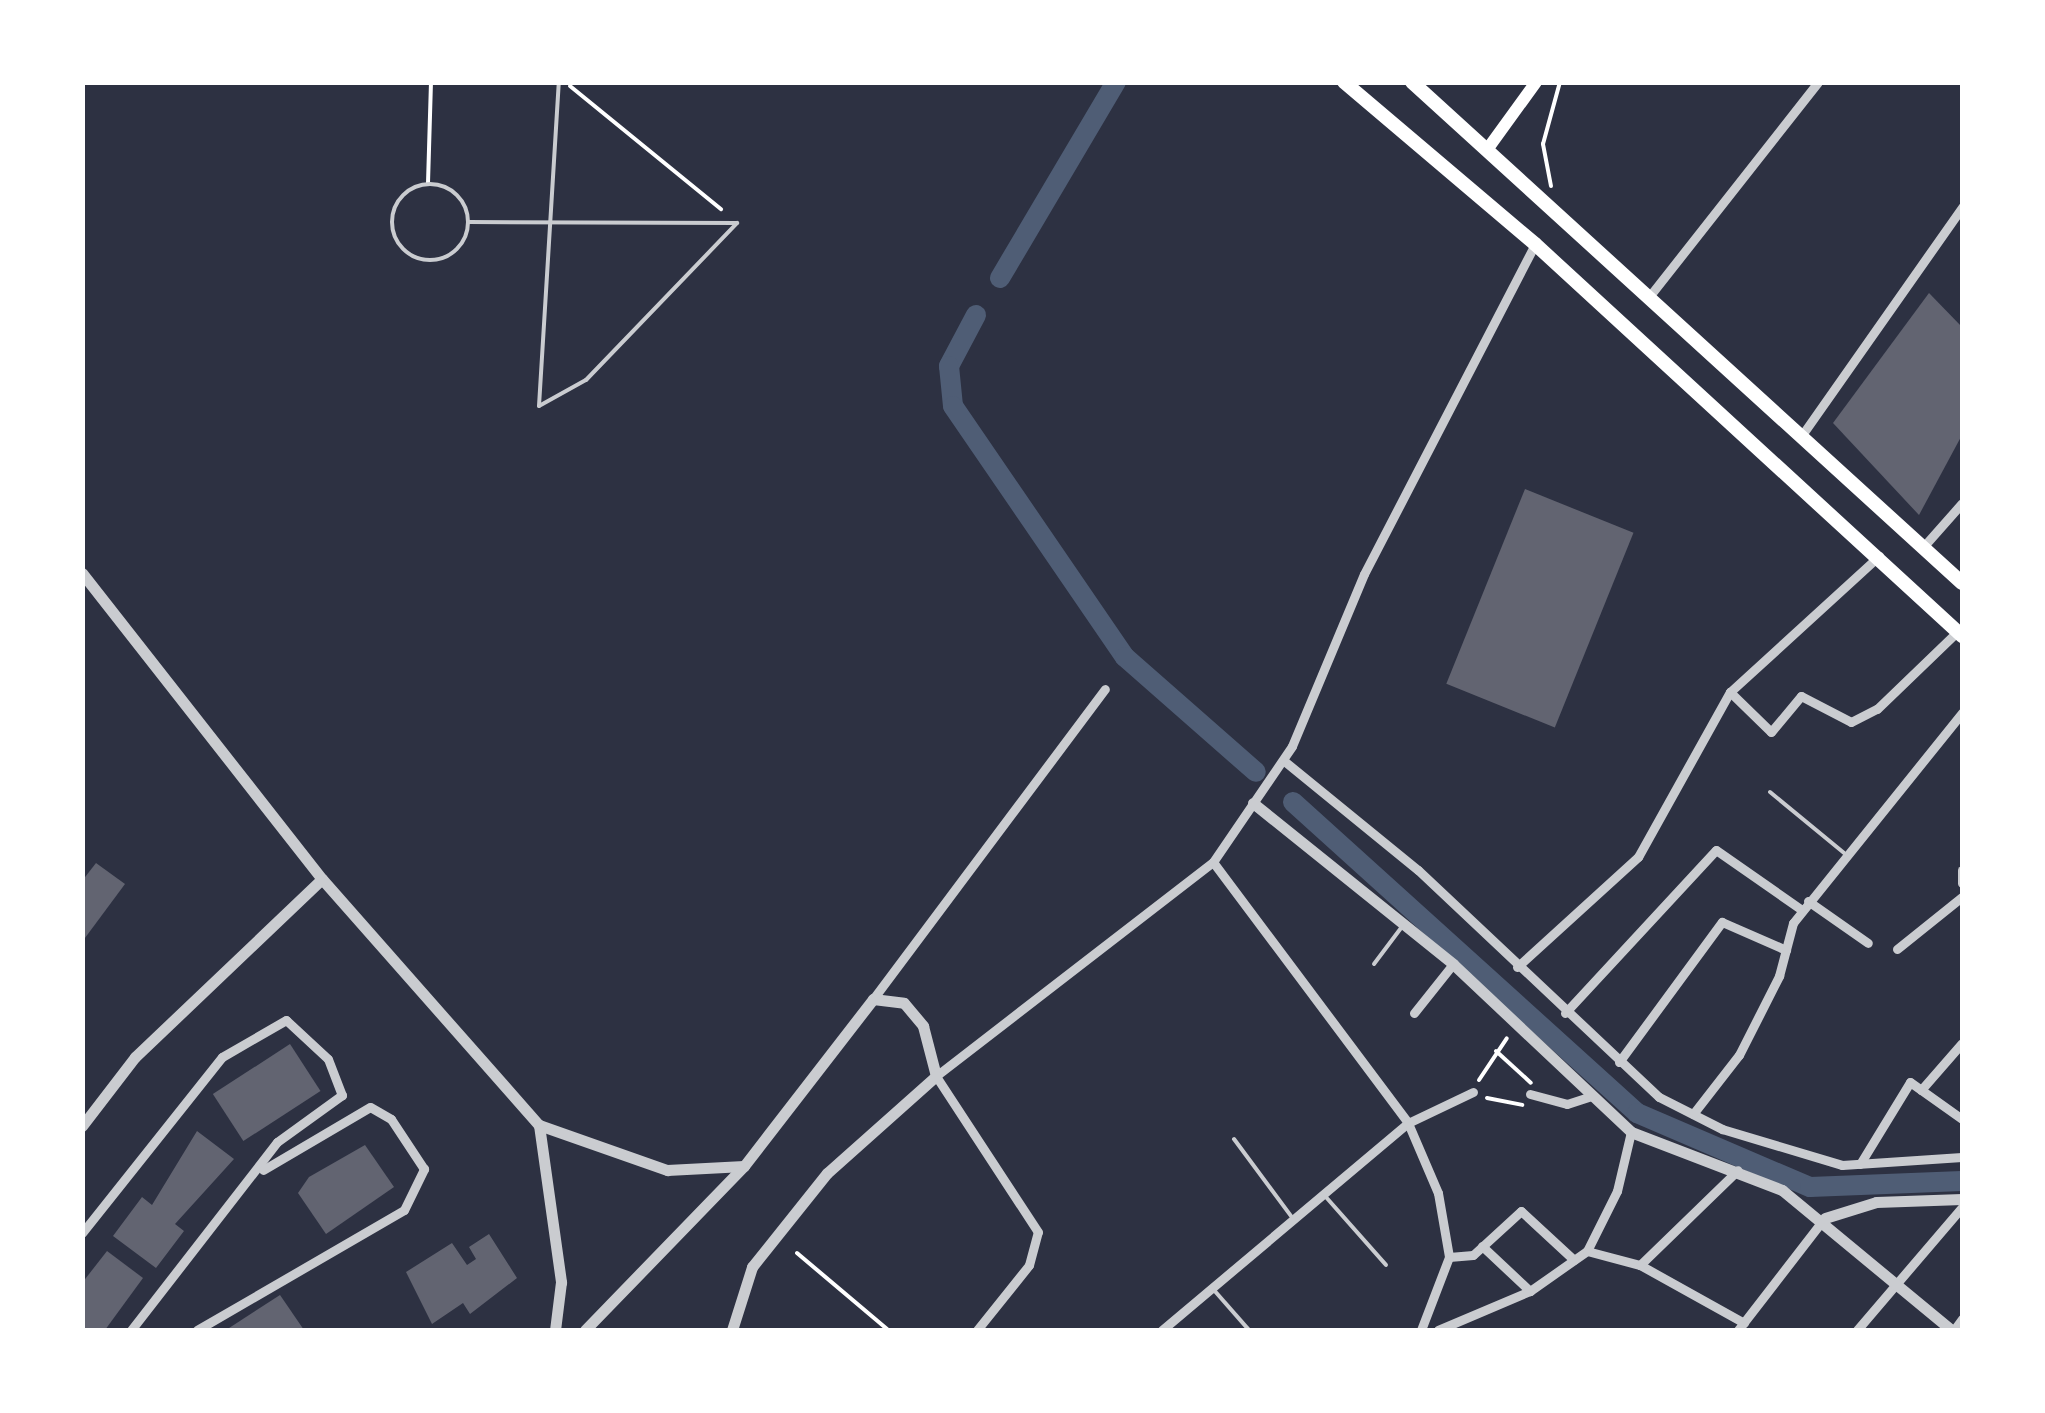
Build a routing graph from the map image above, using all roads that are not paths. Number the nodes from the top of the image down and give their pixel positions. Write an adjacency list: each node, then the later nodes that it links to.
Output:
1 (559, 82): 9 (lane)
2 (1344, 82): 10 (highway)
3 (1412, 82): 6 (highway)
4 (1536, 82): 6 (main road)
5 (1818, 82): 11 (street)
6 (1489, 147): 11 (highway)
7 (1962, 207): 12 (street)
8 (469, 222): 8 (lane); 9 (lane)
9 (545, 225): 9 (lane)
10 (1536, 244): 15 (highway); 22 (street)
11 (1652, 293): 12 (highway)
12 (1802, 434): 14 (highway)
13 (1962, 503): 14 (street)
14 (1924, 546): 17 (highway)
15 (1879, 556): 18 (highway); 20 (street)
16 (82, 573): 28 (street)
17 (1962, 583)
18 (1960, 633): 20 (street)
19 (1105, 689): 39 (street)
20 (1730, 692): 38 (street)
21 (1962, 714): 25 (street)
22 (1283, 760): 24 (street); 38 (street)
23 (1770, 792): 25 (lane)
24 (1253, 803): 26 (street); 32 (street)
25 (1844, 852): 31 (street)
26 (1213, 862): 44 (street); 51 (street)
27 (1962, 870): 29 (street)
28 (322, 879): 52 (street); 53 (street)
29 (1962, 883)
30 (1962, 896): 35 (street)
31 (1805, 905): 33 (street); 34 (street); 40 (street)
32 (1404, 924): 36 (lane); 37 (street)
33 (1868, 943)
34 (1786, 950): 43 (street); 49 (street)
35 (1897, 950)
36 (1374, 964)
37 (1453, 964): 41 (street); 48 (street)
38 (1517, 967): 40 (street)
39 (873, 999): 44 (street); 58 (street)
40 (1565, 1013): 43 (street)
41 (1414, 1014)
42 (1962, 1043): 45 (street)
43 (1619, 1062): 49 (street)
44 (936, 1076): 81 (street); 82 (street)
45 (1921, 1090): 50 (street); 57 (street)
46 (1473, 1092): 51 (street)
47 (1530, 1094): 48 (street)
48 (1591, 1096): 54 (street)
49 (1693, 1114): 57 (street)
50 (1962, 1119)
51 (1408, 1123): 61 (street); 68 (street)
52 (538, 1125): 58 (street); 79 (street)
53 (82, 1126)
54 (1630, 1132): 59 (street); 67 (street)
55 (1234, 1139): 63 (lane)
56 (1962, 1156): 57 (street)
57 (1860, 1164)
58 (744, 1166): 80 (street)
59 (1738, 1170): 64 (street); 70 (street)
60 (260, 1171): 65 (street); 77 (street); 78 (street)
61 (1322, 1192): 63 (street); 71 (lane)
62 (1962, 1203): 64 (street); 73 (street)
63 (1291, 1216): 72 (street)
64 (1825, 1218): 73 (street); 76 (street)
65 (82, 1233)
66 (1482, 1246): 68 (street); 69 (street); 74 (street)
67 (1587, 1251): 69 (street); 70 (street)
68 (1449, 1257): 85 (street)
69 (1574, 1260): 74 (street)
70 (1640, 1265): 76 (street)
71 (1386, 1266)
72 (1210, 1285): 83 (street); 84 (lane)
73 (1897, 1286): 87 (street); 88 (street)
74 (1530, 1291): 86 (street)
75 (1962, 1319): 88 (street)
76 (1740, 1327)
77 (131, 1330)
78 (197, 1330)
79 (555, 1330)
80 (585, 1330)
81 (732, 1330)
82 (977, 1330)
83 (1162, 1330)
84 (1249, 1330)
85 (1420, 1330)
86 (1438, 1330)
87 (1856, 1330)
88 (1952, 1330)

